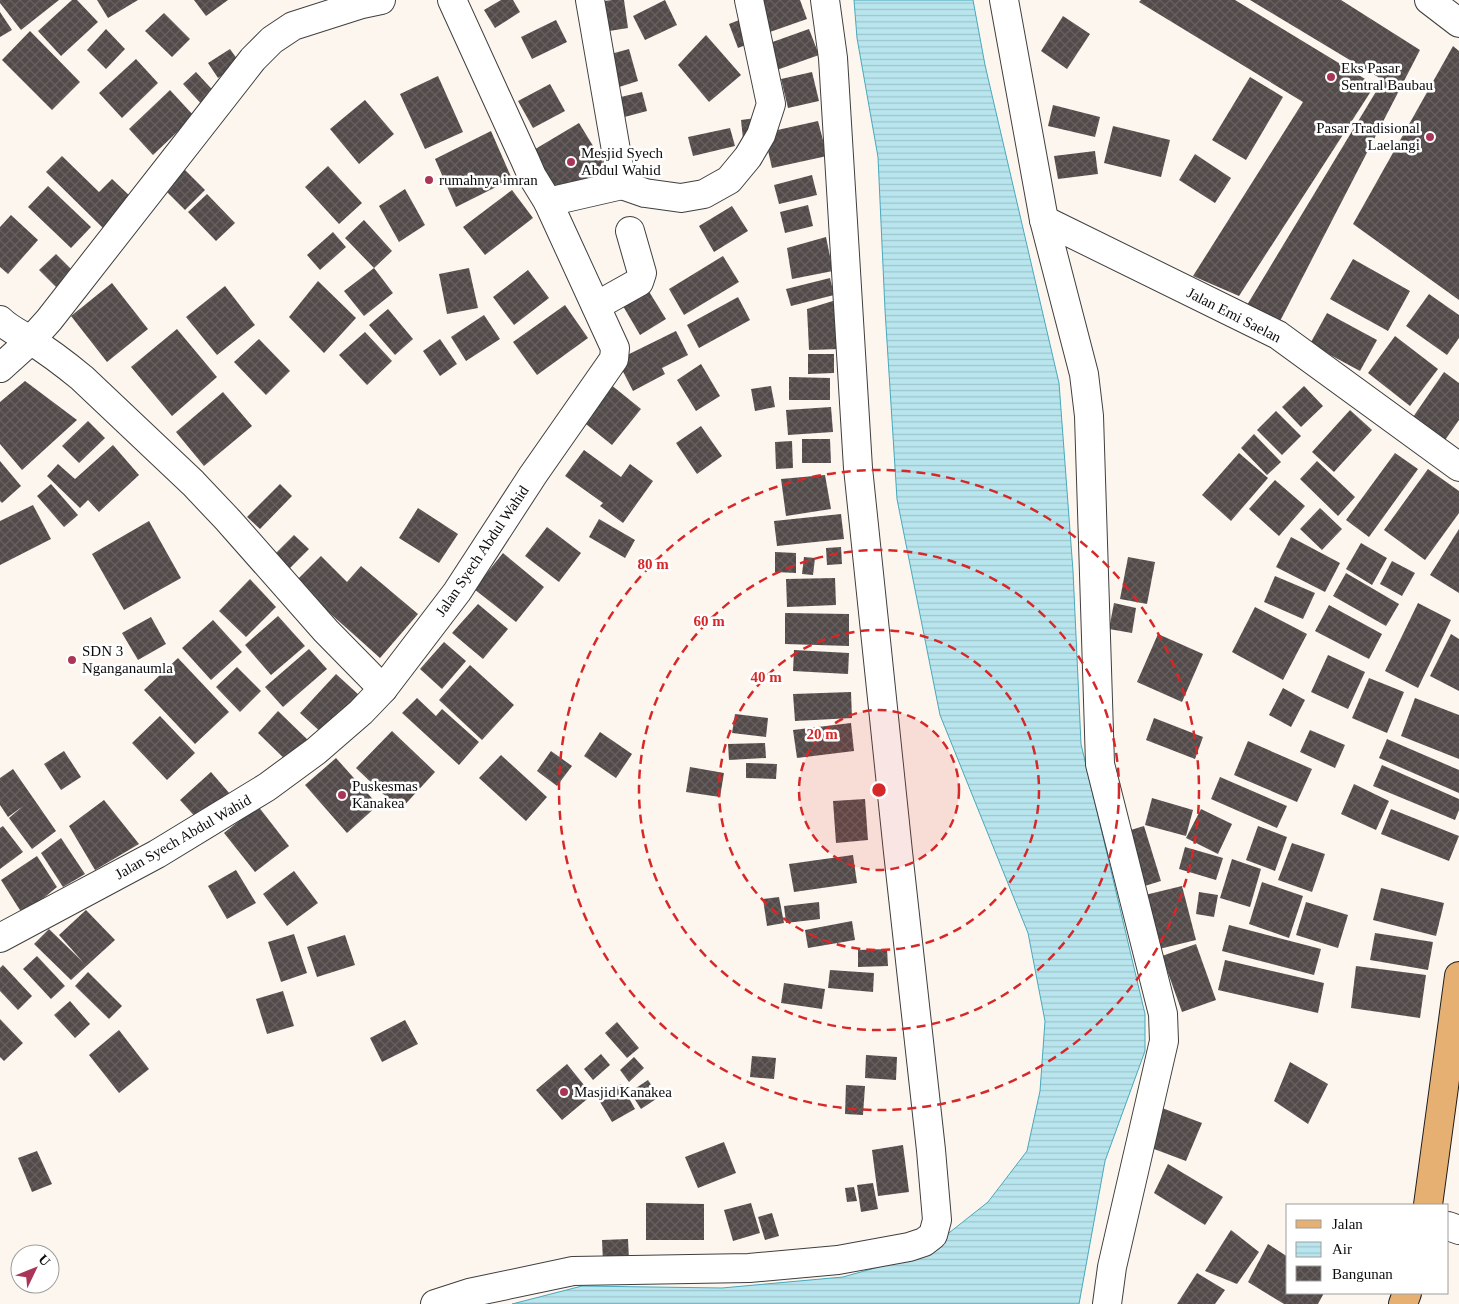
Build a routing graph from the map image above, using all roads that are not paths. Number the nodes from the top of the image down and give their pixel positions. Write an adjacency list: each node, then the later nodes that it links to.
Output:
1 (381, 0): 15 (street)
2 (452, 0): 10 (street, Jalan Syech Abdul Wahid)
3 (590, 0): 9 (street)
4 (749, 0): 9 (street)
5 (825, 0): 22 (street)
6 (1004, 0): 11 (street)
7 (1429, 0): 8 (street)
8 (1457, 14)
9 (622, 185): 10 (street)
10 (548, 202): 13 (street, Jalan Syech Abdul Wahid)
11 (1044, 220): 17 (street, Jalan Emi Saelan); 23 (street)
12 (630, 231): 13 (street)
13 (596, 306): 18 (street, Jalan Syech Abdul Wahid)
14 (0, 320): 15 (street)
15 (31, 340): 16 (street); 18 (street)
16 (0, 368)
17 (1459, 467)
18 (383, 690): 19 (street, Jalan Syech Abdul Wahid)
19 (0, 938)
20 (1459, 976): 21 (main road)
21 (1428, 1204)
22 (435, 1304)
23 (1107, 1304)

